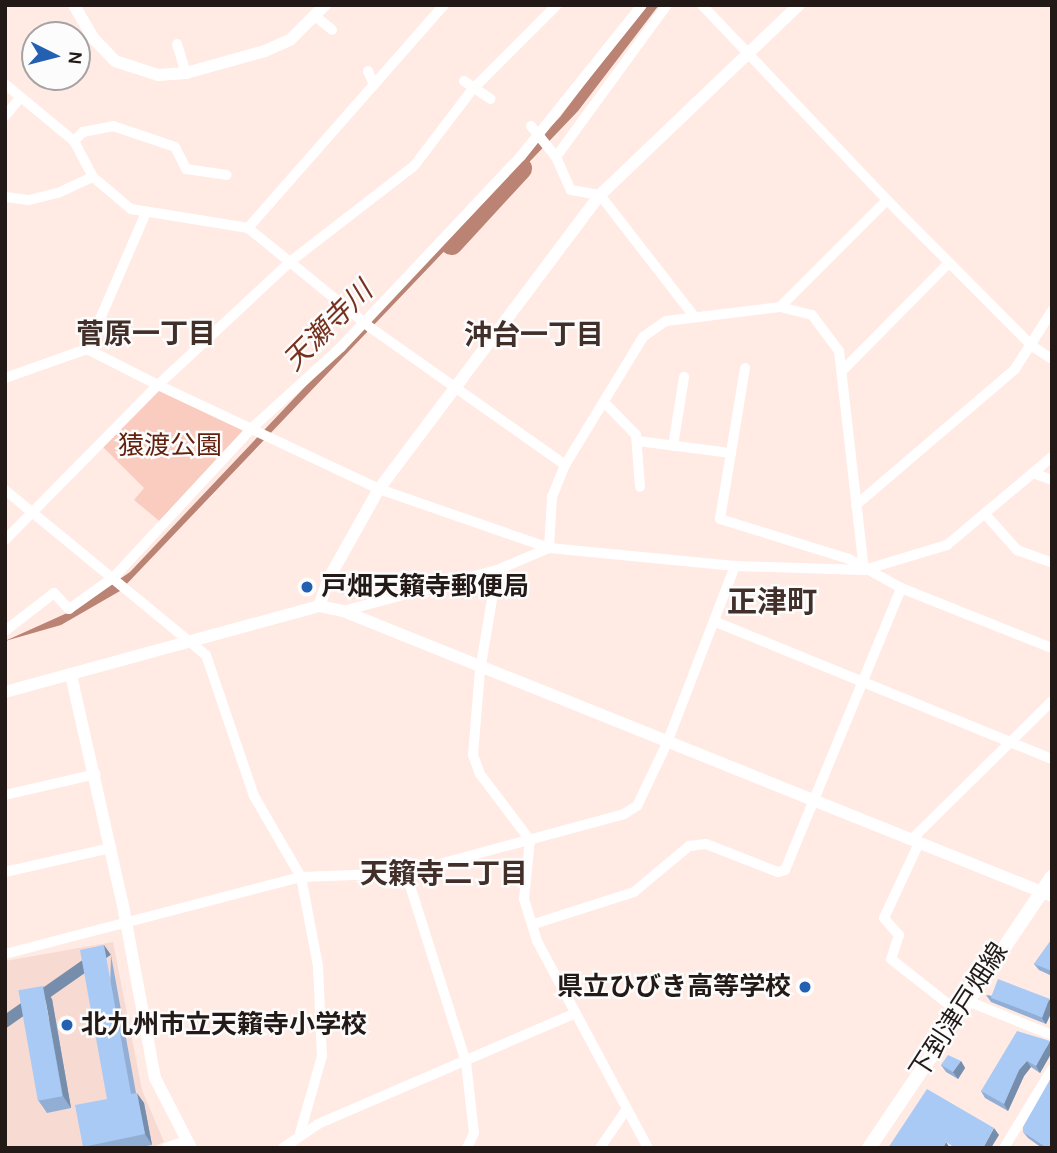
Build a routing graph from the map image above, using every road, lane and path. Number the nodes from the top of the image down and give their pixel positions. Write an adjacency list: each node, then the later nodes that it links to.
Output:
1 (74, 5): 14 (street)
2 (325, 5): 9 (street)
3 (444, 5): 17 (street)
4 (557, 5): 18 (street)
5 (642, 5): 22 (street)
6 (667, 5): 24 (street)
7 (702, 5): 12 (street)
8 (799, 5): 12 (street)
9 (315, 16): 10 (street); 14 (street)
10 (332, 30)
11 (177, 44): 14 (street)
12 (748, 56): 27 (street); 29 (street)
13 (368, 71): 17 (street)
14 (186, 73)
15 (464, 81): 18 (street)
16 (5, 83): 19 (street)
17 (374, 85): 31 (street)
18 (472, 90): 20 (street); 32 (street)
19 (20, 98): 21 (street); 23 (street)
20 (491, 99)
21 (5, 116)
22 (536, 130): 24 (street); 37 (street)
23 (74, 141): 25 (street); 26 (street)
24 (556, 157): 27 (street)
25 (226, 175)
26 (93, 177): 28 (street); 30 (street)
27 (600, 195): 36 (street); 47 (street)
28 (5, 197)
29 (887, 200): 33 (street); 34 (street)
30 (145, 215): 31 (street); 39 (street)
31 (248, 228): 32 (street)
32 (291, 261): 37 (street); 46 (street)
33 (949, 262): 38 (street); 43 (street)
34 (780, 307): 36 (street); 43 (street)
35 (1052, 311): 38 (street)
36 (694, 316): 48 (street)
37 (368, 325): 47 (street); 49 (street)
38 (1032, 346): 40 (street); 60 (street)
39 (87, 349): 44 (street); 46 (street)
40 (1052, 359)
41 (5, 363): 44 (street)
42 (745, 368): 52 (street)
43 (844, 369): 60 (street)
44 (8, 377)
45 (684, 377): 51 (street)
46 (158, 385): 49 (street); 61 (street)
47 (453, 386): 54 (street); 58 (street)
48 (604, 402): 50 (street); 54 (street)
49 (254, 429): 58 (street); 69 (street)
50 (638, 441): 51 (street); 57 (street)
51 (673, 446): 52 (street)
52 (731, 453): 68 (street)
53 (1052, 457): 55 (street)
54 (565, 465): 64 (street)
55 (1033, 473): 56 (street); 62 (street)
56 (1052, 480)
57 (640, 488)
58 (379, 489): 64 (street); 71 (street)
59 (5, 490): 61 (street)
60 (856, 505): 68 (street)
61 (33, 512): 63 (street); 69 (street)
62 (986, 515): 65 (street); 68 (street)
63 (5, 540)
64 (549, 548): 66 (street); 67 (street)
65 (1052, 563)
66 (736, 566): 68 (street); 73 (street)
67 (497, 570): 72 (street); 77 (street)
68 (864, 570): 70 (street)
69 (115, 578): 74 (street); 75 (street)
70 (901, 588): 76 (street); 79 (street)
71 (318, 606): 72 (street); 75 (street)
72 (343, 611): 77 (street)
73 (716, 622): 79 (street); 83 (street)
74 (5, 631)
75 (189, 642): 78 (street); 93 (street)
76 (1052, 648)
77 (480, 670): 83 (street); 88 (street)
78 (71, 675): 80 (street); 85 (street)
79 (861, 683): 82 (street); 87 (street)
80 (5, 692)
81 (1052, 701): 82 (street)
82 (1011, 742): 84 (street); 89 (street)
83 (667, 743): 87 (street); 88 (street)
84 (1052, 759)
85 (96, 774): 86 (street); 90 (street)
86 (5, 794)
87 (813, 802): 89 (street); 96 (street)
88 (530, 840): 92 (street); 96 (street)
89 (915, 842): 95 (street); 99 (street)
90 (111, 848): 91 (street); 97 (street)
91 (5, 872)
92 (406, 873): 93 (street); 102 (street)
93 (301, 877): 97 (street); 105 (street)
94 (1052, 877): 95 (main road, 下到津戸畑線)
95 (1045, 893): 99 (main road, 下到津戸畑線)
96 (534, 924): 100 (street)
97 (127, 925): 98 (street); 106 (street)
98 (5, 954)
99 (962, 1006): 101 (street); 112 (main road, 下到津戸畑線)
100 (573, 1014): 102 (street); 104 (street)
101 (1052, 1035)
102 (466, 1062): 105 (street); 109 (street)
103 (1052, 1069): 113 (street)
104 (626, 1110): 110 (street); 111 (street)
105 (300, 1133): 108 (street)
106 (188, 1144): 107 (street)
107 (166, 1148)
108 (283, 1148)
109 (467, 1148)
110 (600, 1148)
111 (649, 1148)
112 (869, 1148)
113 (1004, 1148)

